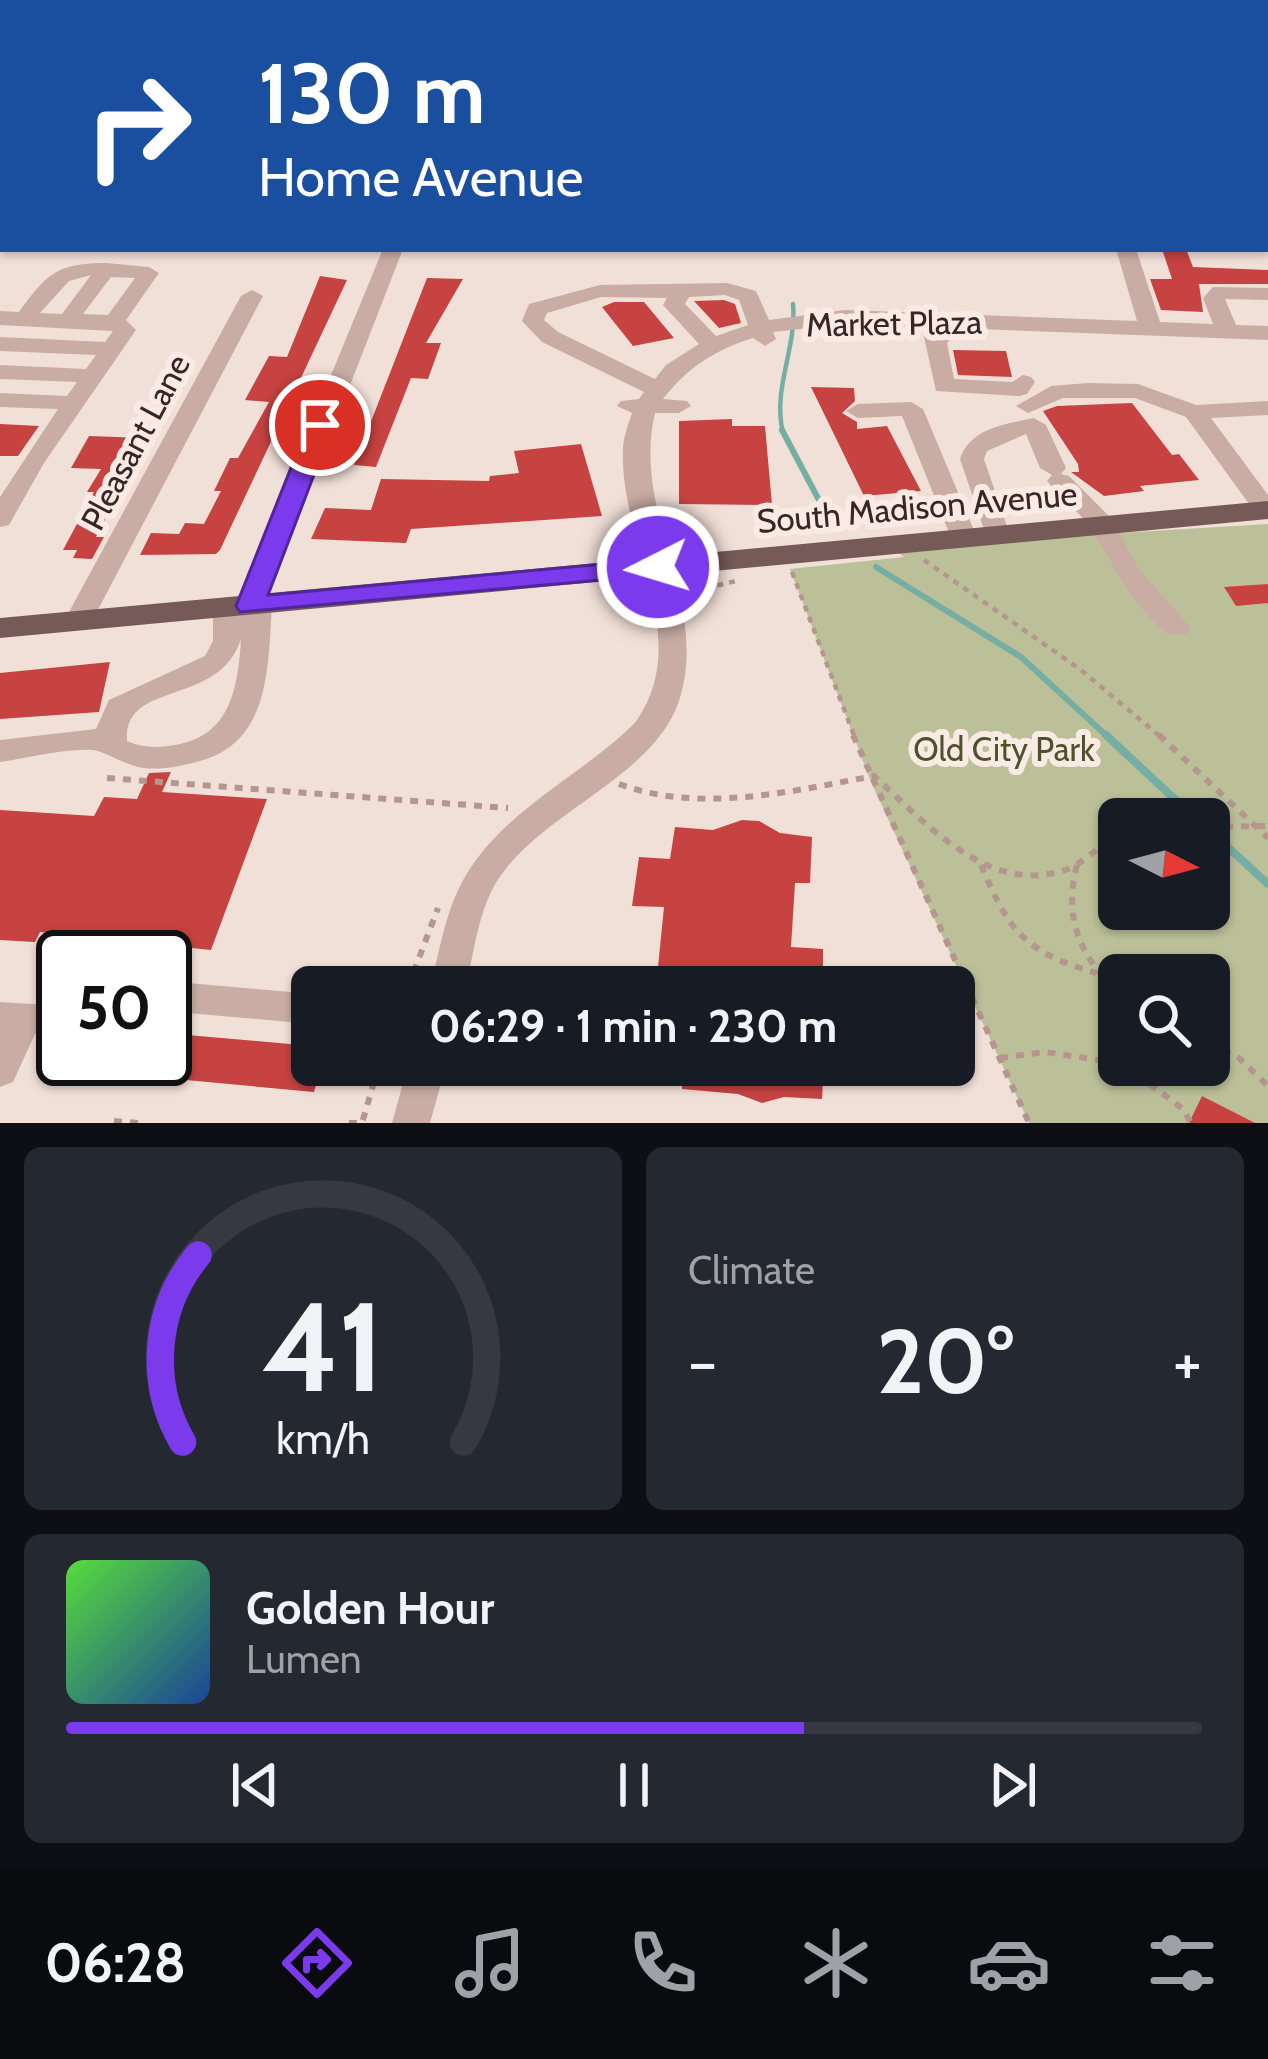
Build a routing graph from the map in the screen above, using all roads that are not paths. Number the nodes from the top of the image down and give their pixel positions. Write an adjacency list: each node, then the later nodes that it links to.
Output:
1 (392, 252): 35 (street)
2 (1127, 252): 12 (street)
3 (106, 269): 8 (street); 10 (street); 11 (street)
4 (682, 292): 13 (street); 18 (street); 24 (street)
5 (1268, 294): 14 (street)
6 (252, 296): 36 (street, Pleasant Lane)
7 (0, 318): 8 (street)
8 (25, 319): 10 (street)
9 (939, 319): 12 (street, Market Plaza); 13 (street, Market Plaza); 25 (street)
10 (68, 320): 11 (street)
11 (114, 322): 19 (street)
12 (1150, 327): 14 (street, Market Plaza)
13 (771, 331): 18 (street, Market Plaza)
14 (1226, 331): 15 (street, Market Plaza)
15 (1265, 337): 17 (street)
16 (0, 344): 19 (street)
17 (1191, 345)
18 (713, 346): 24 (street, Market Plaza)
19 (112, 349): 21 (street)
20 (0, 372): 21 (street)
21 (94, 376): 23 (street)
22 (0, 400): 23 (street)
23 (76, 404): 30 (street)
24 (653, 404): 34 (street)
25 (1028, 404): 28 (street); 31 (street); 32 (street)
26 (1268, 408): 28 (street)
27 (858, 411): 33 (street)
28 (1194, 412): 29 (street)
29 (1267, 510): 31 (main road, South Madison Avenue)
30 (0, 519)
31 (1103, 526): 32 (main road, South Madison Avenue); 38 (street)
32 (998, 538): 33 (main road, South Madison Avenue)
33 (965, 541): 34 (main road, South Madison Avenue)
34 (658, 567): 35 (main road, South Madison Avenue); 41 (street)
35 (245, 606): 36 (main road, South Madison Avenue); 39 (street); 39 (street)
36 (78, 621): 37 (main road, South Madison Avenue)
37 (0, 628)
38 (1177, 628)
39 (110, 738): 40 (street)
40 (0, 751)
41 (453, 966)
42 (192, 998): 43 (street)
43 (291, 1007)
44 (11, 1018): 45 (street)
45 (0, 1071)
46 (421, 1086): 47 (street)
47 (411, 1123)

